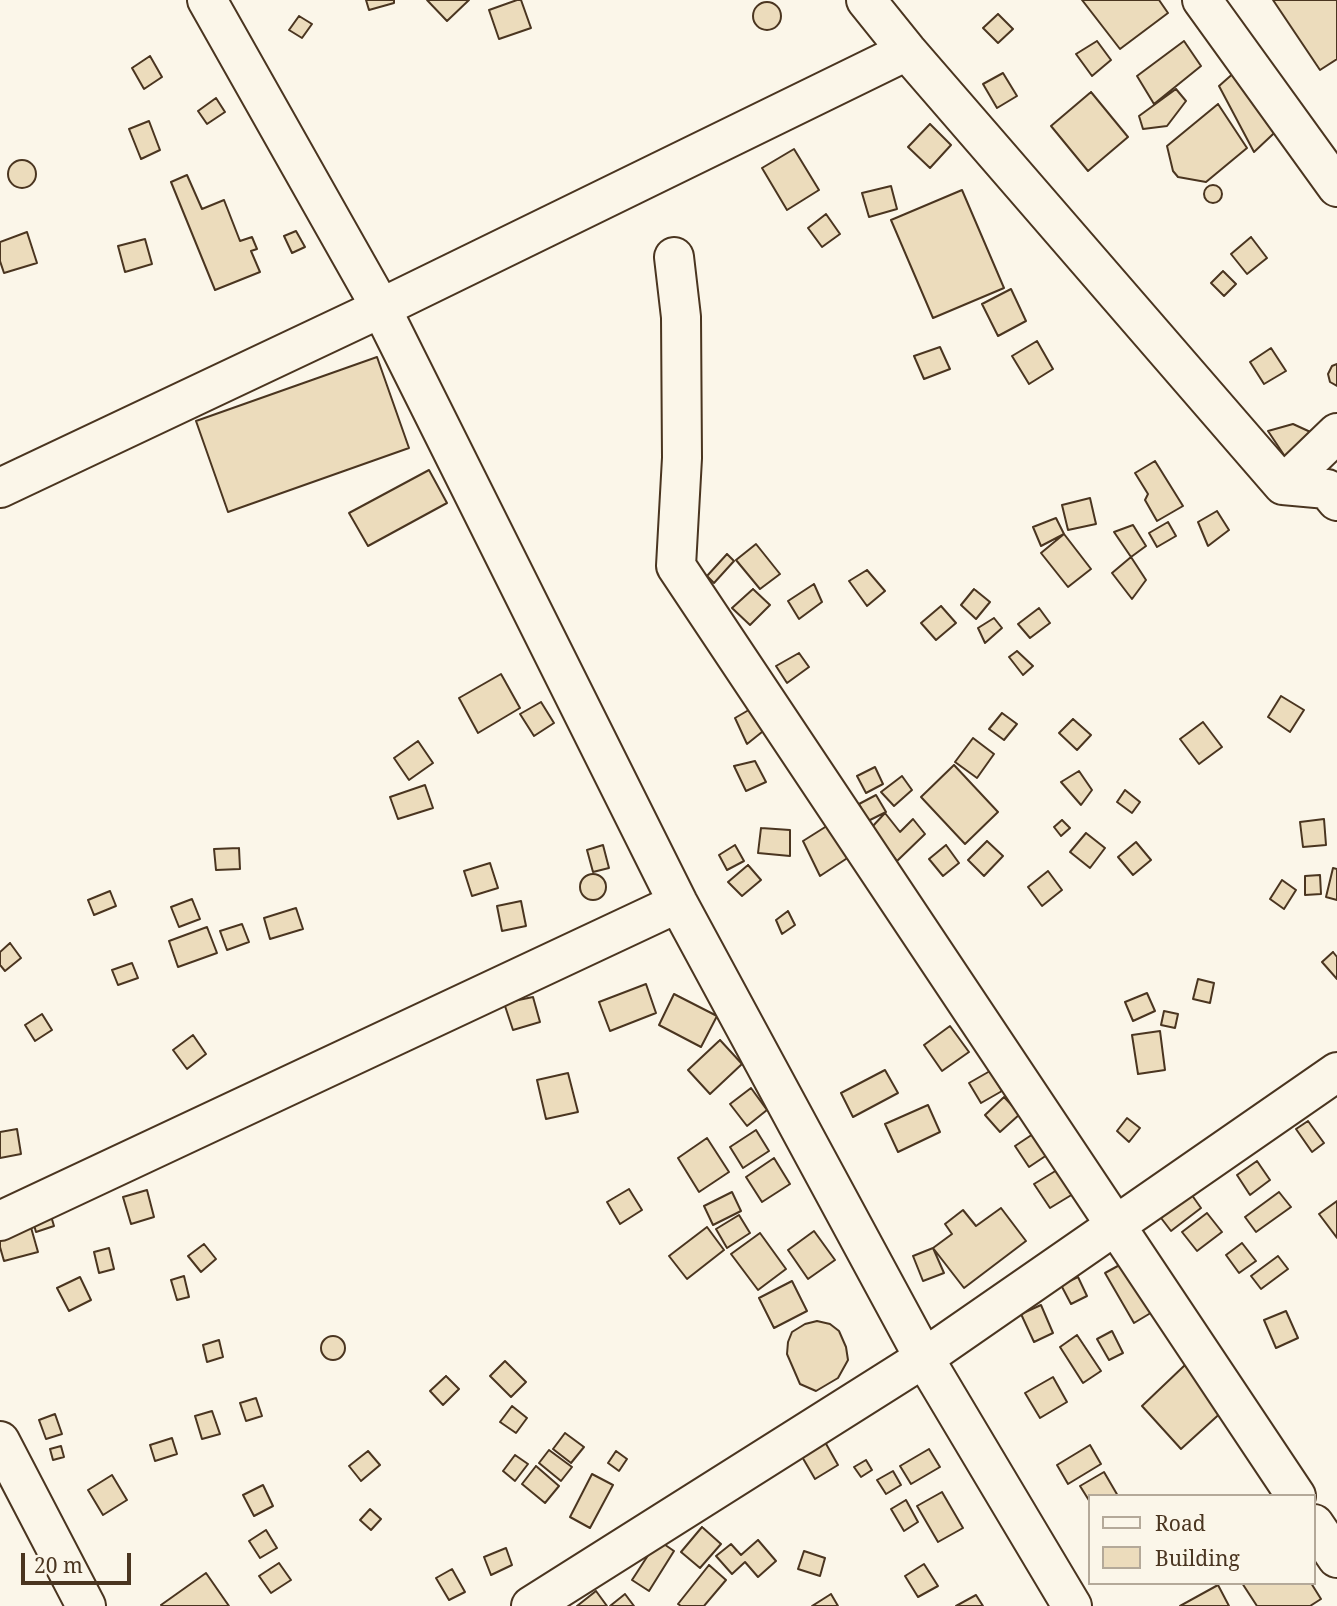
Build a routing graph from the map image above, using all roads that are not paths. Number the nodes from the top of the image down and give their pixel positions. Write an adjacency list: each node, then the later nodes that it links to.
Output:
1 (207, 0): 7 (street)
2 (866, 0): 4 (street)
3 (1202, 0): 5 (street)
4 (907, 51): 7 (street); 9 (street)
5 (1337, 187)
6 (674, 257): 15 (street)
7 (381, 308): 10 (street); 12 (street)
8 (1337, 433): 9 (street)
9 (1283, 485): 11 (street)
10 (0, 488)
11 (1337, 501)
12 (678, 903): 14 (street); 16 (street)
13 (1337, 1072): 15 (street)
14 (0, 1221)
15 (1116, 1226): 16 (street); 18 (street)
16 (924, 1358): 22 (street); 23 (street)
17 (0, 1441): 21 (street)
18 (1295, 1494)
19 (1316, 1527): 20 (street)
20 (1337, 1558)
21 (86, 1606)
22 (531, 1606)
23 (1072, 1606)

